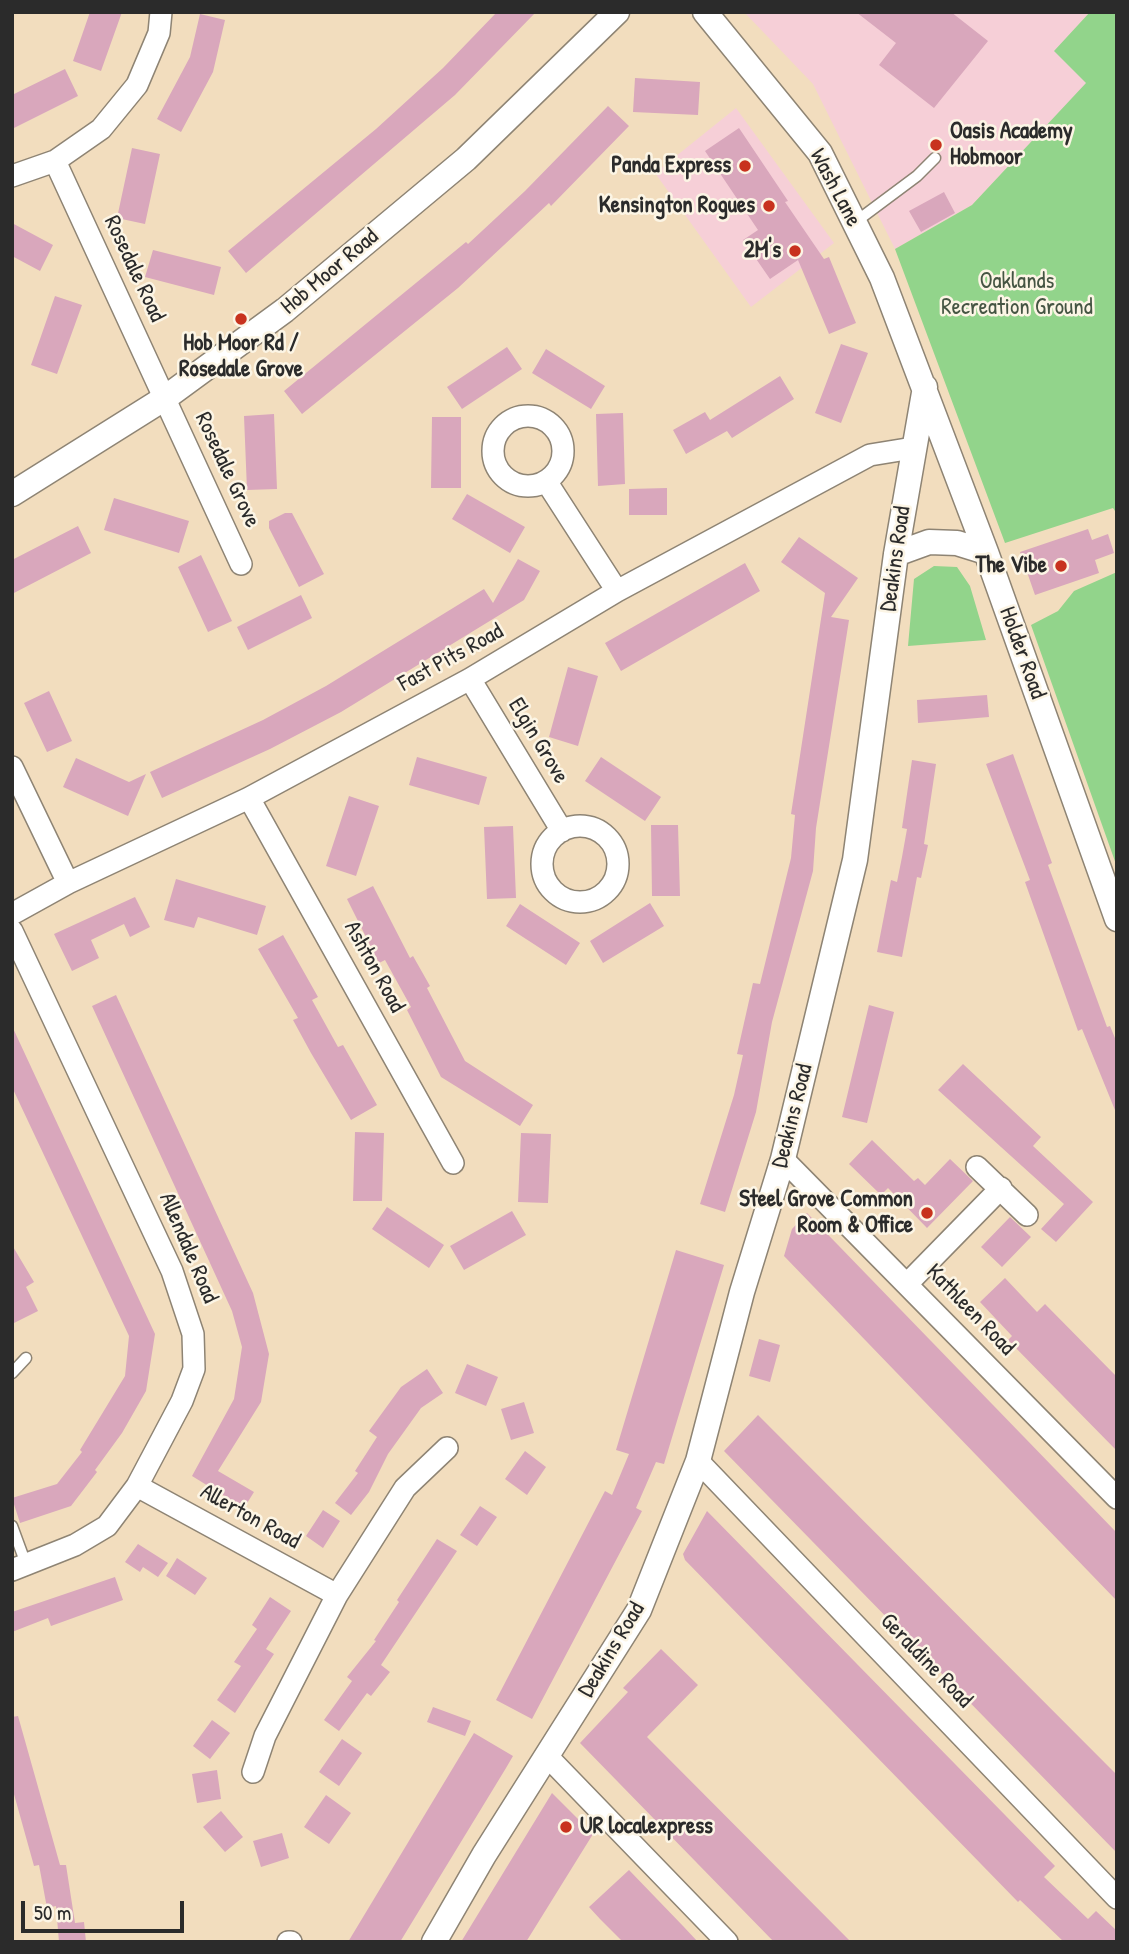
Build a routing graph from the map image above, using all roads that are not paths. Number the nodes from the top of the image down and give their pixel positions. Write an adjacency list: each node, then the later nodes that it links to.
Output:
1 (161, 12): 5 (street)
2 (617, 12): 9 (street, Hob Moor Road)
3 (705, 12): 7 (street, Wash Lane)
4 (935, 158): 7 (lane)
5 (55, 161): 6 (street); 9 (street, Rosedale Road)
6 (12, 176)
7 (854, 223): 8 (street, Wash Lane)
8 (925, 387): 10 (street, Deakins Road); 13 (street, Holder Road)
9 (165, 398): 12 (street, Hob Moor Road); 15 (street, Rosedale Grove)
10 (913, 448): 14 (street, Deakins Road); 16 (street, Fast Pits Road)
11 (546, 481): 16 (street)
12 (12, 494)
13 (986, 552): 14 (street); 23 (street, Holder Road)
14 (896, 554): 25 (street, Deakins Road)
15 (241, 564)
16 (617, 592): 17 (street, Fast Pits Road)
17 (470, 679): 19 (street, Fast Pits Road); 20 (street, Elgin Grove)
18 (12, 767): 21 (street)
19 (249, 797): 21 (street, Fast Pits Road); 26 (street, Ashton Road)
20 (562, 831)
21 (68, 883): 22 (street, Fast Pits Road)
22 (12, 914)
23 (1117, 919)
24 (12, 931): 35 (street, Allendale Road)
25 (783, 1159): 30 (street, Kathleen Road); 34 (street, Deakins Road)
26 (453, 1163)
27 (977, 1167): 28 (street)
28 (1001, 1188): 29 (street); 30 (street)
29 (1027, 1215)
30 (908, 1283): 36 (street, Kathleen Road)
31 (26, 1358): 32 (lane)
32 (12, 1373)
33 (447, 1448): 39 (street)
34 (698, 1461): 40 (street, Deakins Road); 42 (street, Geraldine Road)
35 (137, 1486): 38 (street, Allendale Road); 39 (street, Allerton Road)
36 (1117, 1498)
37 (12, 1526): 38 (lane)
38 (19, 1567)
39 (337, 1595): 41 (street)
40 (547, 1756): 43 (street, Deakins Road); 44 (street)
41 (253, 1772)
42 (1117, 1898)
43 (434, 1942)
44 (727, 1942)

